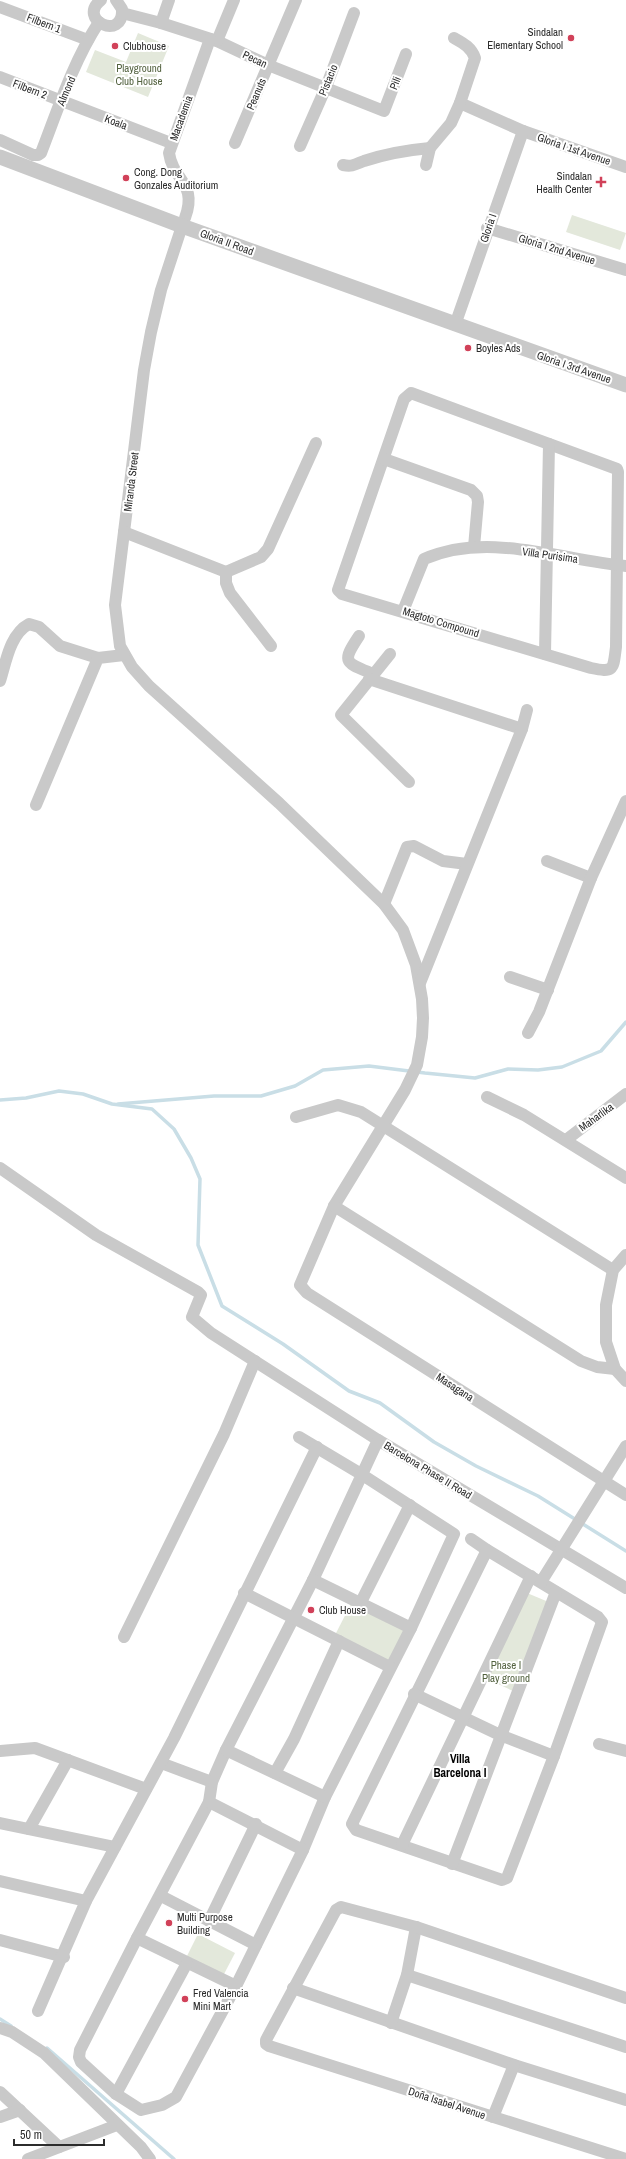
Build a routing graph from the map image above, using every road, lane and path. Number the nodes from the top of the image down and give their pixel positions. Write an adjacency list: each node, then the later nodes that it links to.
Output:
1 (101, 0): 9 (street)
2 (116, 0): 7 (street)
3 (169, 0): 10 (street)
4 (234, 0): 13 (street, Macademia)
5 (296, 0): 15 (street, Peanuts)
6 (0, 7): 12 (street, Filbern 1)
7 (122, 13): 9 (street); 10 (street, Pecan)
8 (354, 13): 17 (street, Pistacio)
9 (99, 22): 12 (street, Almond)
10 (160, 23): 13 (street, Pecan)
11 (454, 38): 19 (street)
12 (88, 40): 18 (street, Almond)
13 (213, 40): 15 (street, Pecan); 23 (street, Macademia)
14 (406, 54): 20 (street, Pili)
15 (268, 65): 17 (street, Pecan); 24 (street, Peanuts)
16 (0, 77): 18 (street, Filbern 2)
17 (326, 87): 20 (street, Pecan); 25 (street, Pistacio)
18 (61, 100): 22 (street, Almond); 23 (street, Koala)
19 (460, 103): 21 (street, Gloria I 1st Avenue); 26 (street)
20 (384, 111)
21 (523, 131): 30 (street, Gloria I 1st Avenue); 32 (street, Gloria I)
22 (0, 140)
23 (171, 143): 31 (street, Macademia)
24 (235, 143)
25 (300, 146)
26 (430, 148): 28 (street); 29 (street)
27 (0, 157): 31 (street, Gloria II Road)
28 (426, 165)
29 (343, 166)
30 (626, 168)
31 (184, 222): 34 (street, Gloria II Road); 39 (street, Miranda Street)
32 (488, 228): 33 (street, Gloria I 2nd Avenue); 34 (street, Gloria I)
33 (626, 270)
34 (454, 324): 35 (street, Gloria I 3rd Avenue)
35 (626, 385)
36 (316, 443): 43 (street)
37 (549, 444): 38 (street); 41 (street); 42 (street)
38 (384, 459): 40 (street); 44 (street, Magtoto Compound)
39 (124, 532): 43 (street); 49 (street, Miranda Street)
40 (474, 547): 41 (street, Villa Purisima); 44 (street, Villa Purisima)
41 (545, 552): 42 (street, Villa Purisima); 48 (street)
42 (622, 566): 48 (street, Magtoto Compound)
43 (226, 572): 46 (street)
44 (403, 611): 48 (street, Magtoto Compound)
45 (359, 636): 51 (street)
46 (271, 646)
47 (390, 654): 51 (street)
48 (544, 654)
49 (124, 655): 50 (street); 61 (street, Miranda Street)
50 (98, 658): 52 (street); 57 (street)
51 (371, 677): 54 (street); 55 (street)
52 (0, 681)
53 (527, 710): 54 (street)
54 (522, 729): 59 (street)
55 (409, 782)
56 (626, 801): 60 (street)
57 (36, 805)
58 (548, 861): 60 (street)
59 (467, 864): 61 (street); 63 (street)
60 (591, 878): 64 (street)
61 (384, 904): 63 (street, Miranda Street)
62 (510, 977): 64 (street)
63 (420, 983): 69 (street, Miranda Street)
64 (548, 990): 65 (street)
65 (528, 1033)
66 (626, 1094): 70 (street, Maharlika)
67 (487, 1097): 70 (street)
68 (296, 1117): 69 (street)
69 (383, 1125): 73 (street, Miranda Street); 75 (street)
70 (566, 1140): 72 (street)
71 (0, 1168): 77 (street, Barcelona Phase II Road)
72 (626, 1178)
73 (334, 1206): 76 (street, Miranda Street); 78 (street)
74 (626, 1255): 75 (street)
75 (613, 1270): 78 (street)
76 (305, 1271): 85 (street, Masagana)
77 (255, 1361): 81 (street, Barcelona Phase II Road); 99 (street)
78 (615, 1369): 79 (street)
79 (626, 1381)
80 (299, 1437): 83 (street)
81 (378, 1440): 84 (street); 90 (street, Barcelona Phase II Road)
82 (626, 1446): 85 (street)
83 (317, 1447): 84 (street); 95 (street)
84 (361, 1474): 87 (street); 92 (street)
85 (603, 1482): 86 (street, Masagana); 90 (street)
86 (626, 1495)
87 (410, 1505): 96 (street); 98 (street)
88 (471, 1539): 89 (street)
89 (487, 1550): 91 (street); 102 (street)
90 (562, 1550): 91 (street); 93 (street, Barcelona Phase II Road)
91 (536, 1579): 94 (street); 103 (street)
92 (312, 1580): 96 (street); 97 (street)
93 (626, 1588)
94 (556, 1592): 104 (street); 109 (street)
95 (244, 1593): 97 (street); 111 (street)
96 (361, 1602): 98 (street)
97 (294, 1618): 100 (street); 106 (street)
98 (411, 1628): 101 (street)
99 (124, 1637)
100 (339, 1641): 101 (street); 112 (street)
101 (390, 1667): 115 (street)
102 (414, 1694): 103 (street); 120 (street)
103 (464, 1718): 104 (street); 120 (street)
104 (500, 1735): 109 (street); 123 (street)
105 (599, 1744): 108 (street)
106 (226, 1750): 112 (street); 113 (street)
107 (0, 1751): 110 (street)
108 (626, 1751)
109 (554, 1756): 123 (street)
110 (68, 1760): 114 (street); 119 (street)
111 (161, 1763): 113 (street); 114 (street)
112 (275, 1773): 115 (street)
113 (212, 1782): 116 (street)
114 (146, 1788): 121 (street)
115 (325, 1797): 122 (street)
116 (210, 1802): 118 (street); 125 (street)
117 (0, 1823): 119 (street)
118 (256, 1824): 122 (street); 127 (street)
119 (29, 1828): 121 (street)
120 (402, 1845): 123 (street)
121 (115, 1847): 126 (street)
122 (303, 1850): 131 (street)
123 (452, 1864)
124 (0, 1881): 126 (street)
125 (161, 1896): 127 (street); 129 (street)
126 (86, 1901): 132 (street)
127 (209, 1921): 131 (street)
128 (416, 1927): 134 (street); 136 (street); 137 (street)
129 (137, 1938): 133 (street); 144 (street)
130 (0, 1940): 132 (street)
131 (256, 1945): 135 (street)
132 (64, 1957): 138 (street)
133 (187, 1962): 135 (street); 144 (street)
134 (407, 1975): 139 (street); 141 (street)
135 (236, 1986): 144 (street)
136 (293, 1988): 139 (street); 148 (street, Doña Isabel Avenue)
137 (626, 1998)
138 (38, 2011)
139 (391, 2023): 142 (street)
140 (0, 2028): 149 (street)
141 (626, 2047)
142 (514, 2065): 145 (street); 148 (street)
143 (0, 2092): 146 (street)
144 (116, 2094)
145 (626, 2100)
146 (20, 2110): 147 (street); 150 (street)
147 (0, 2117)
148 (493, 2117): 153 (street, Doña Isabel Avenue)
149 (117, 2124): 150 (street); 152 (street)
150 (59, 2147): 151 (street)
151 (28, 2159)
152 (150, 2159)
153 (626, 2159)

